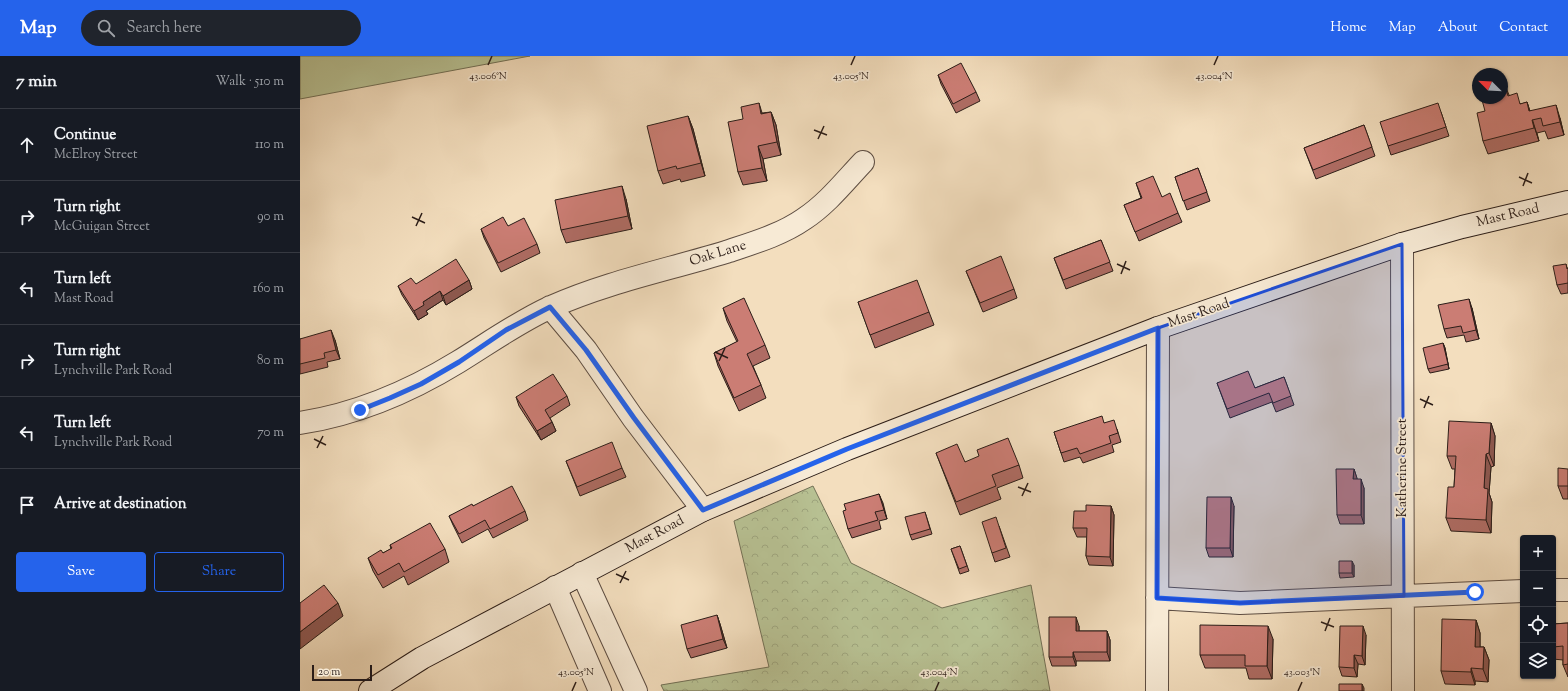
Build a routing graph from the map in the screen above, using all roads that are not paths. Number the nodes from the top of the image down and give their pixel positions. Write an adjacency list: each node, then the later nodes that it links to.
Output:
1 (863, 162): 4 (street, Oak Lane)
2 (1568, 202): 3 (street, Mast Road)
3 (1402, 244): 5 (street, Mast Road); 13 (street, Katherine Street)
4 (550, 307): 6 (street, Oak Lane); 7 (street)
5 (1158, 328): 7 (street, Mast Road); 14 (street)
6 (300, 423)
7 (703, 510): 8 (street, Mast Road)
8 (582, 573): 9 (street, Mast Road); 17 (street)
9 (555, 587): 15 (street, Mast Road); 16 (street)
10 (1556, 590): 11 (street)
11 (1568, 590)
12 (1520, 591): 13 (street)
13 (1404, 596): 14 (street); 19 (street, Katherine Street)
14 (1157, 598): 18 (street)
15 (370, 691)
16 (600, 691)
17 (636, 691)
18 (1157, 691)
19 (1403, 691)

